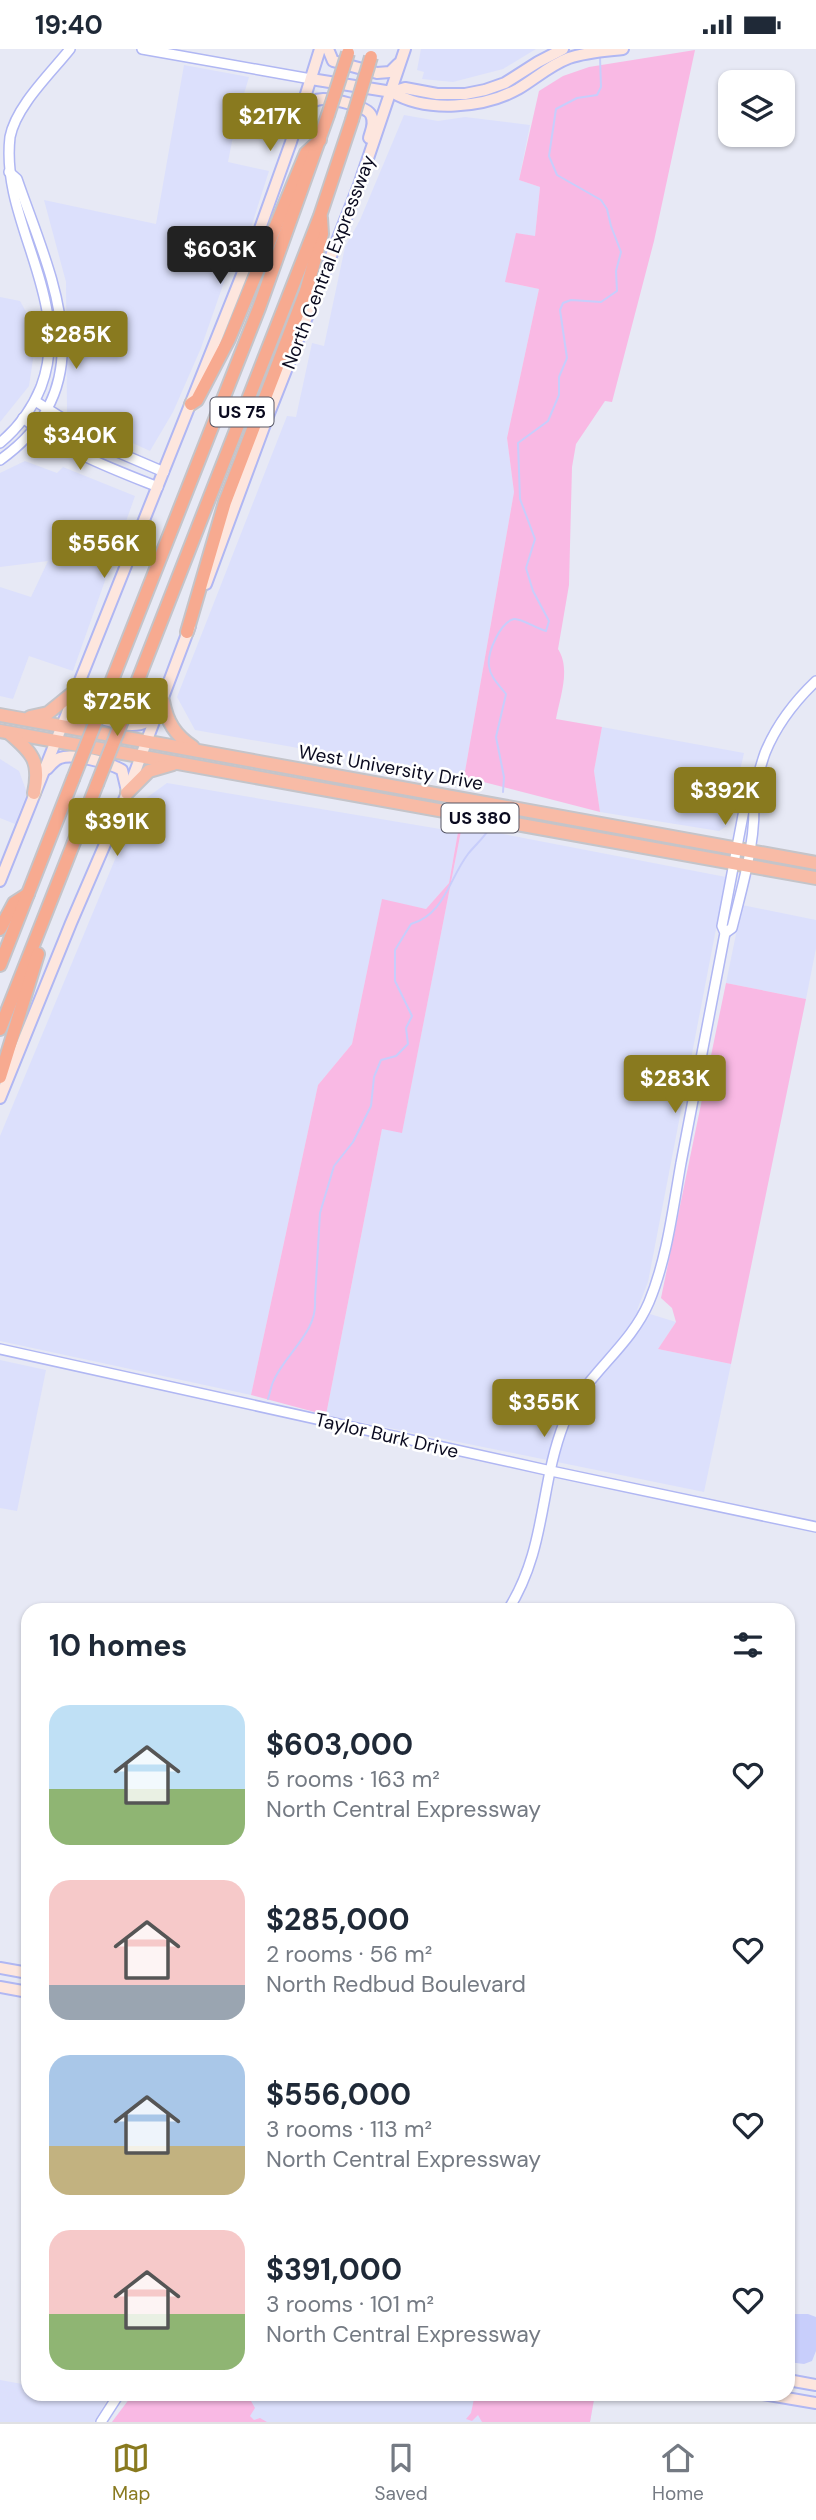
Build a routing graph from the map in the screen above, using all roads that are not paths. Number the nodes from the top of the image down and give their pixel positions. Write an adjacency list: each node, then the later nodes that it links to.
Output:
1 (70, 49): 17 (street)
2 (142, 49): 12 (street)
3 (320, 49): 12 (main road)
4 (328, 49): 11 (main road)
5 (405, 49): 11 (main road, North Central Expressway)
6 (563, 49): 14 (main road)
7 (623, 49): 8 (main road)
8 (617, 50): 14 (main road)
9 (349, 51): 16 (highway, US 75, bridge)
10 (372, 53): 19 (highway, US 75, bridge)
11 (401, 61): 13 (main road, North Central Expressway)
12 (311, 79): 13 (main road); 15 (main road)
13 (392, 92): 14 (main road); 18 (main road, North Central Expressway)
14 (489, 95)
15 (302, 108): 18 (main road); 21 (main road)
16 (320, 139): 21 (highway); 55 (highway, US 75, bridge)
17 (9, 172): 20 (street); 22 (street)
18 (356, 194): 31 (main road, North Central Expressway)
19 (320, 216): 31 (highway); 50 (highway, US 75, bridge)
20 (35, 401): 22 (street); 23 (street)
21 (191, 404): 29 (main road)
22 (48, 408): 24 (street); 25 (street)
23 (23, 418): 24 (street); 26 (street)
24 (35, 428): 27 (street); 28 (street)
25 (87, 435): 27 (street); 29 (street)
26 (0, 443)
27 (77, 454): 30 (street)
28 (0, 460)
29 (164, 472): 30 (main road)
30 (158, 487): 33 (main road)
31 (187, 632): 34 (main road, North Central Expressway)
32 (816, 681): 49 (street)
33 (74, 692): 34 (main road); 36 (highway); 37 (main road)
34 (163, 701): 40 (main road, North Central Expressway); 41 (highway)
35 (0, 715): 36 (highway, West University Drive / US 380)
36 (22, 719): 37 (highway, West University Drive / US 380)
37 (61, 726): 39 (main road); 40 (highway, West University Drive / US 380)
38 (4, 732): 39 (highway, West University Drive / US 380); 47 (highway)
39 (55, 741): 42 (highway, West University Drive / US 380); 45 (main road)
40 (148, 741): 41 (highway, West University Drive / US 380); 42 (main road, North Central Expressway)
41 (197, 750): 44 (highway, West University Drive / US 380)
42 (142, 756): 43 (highway, West University Drive / US 380); 48 (main road, North Central Expressway)
43 (179, 763): 46 (highway, West University Drive / US 380); 48 (highway)
44 (288, 767): 46 (highway); 49 (highway, West University Drive / US 380)
45 (41, 777): 47 (main road); 48 (main road)
46 (286, 783): 52 (highway, West University Drive / US 380)
47 (34, 793): 54 (main road)
48 (127, 793): 60 (main road, North Central Expressway)
49 (743, 851): 51 (highway, West University Drive / US 380); 52 (street)
50 (66, 862): 58 (highway, US 75); 59 (highway)
51 (816, 863)
52 (740, 864): 53 (highway, West University Drive / US 380); 62 (street)
53 (816, 878)
54 (0, 881)
55 (28, 894): 56 (highway); 57 (highway, US 75)
56 (0, 929)
57 (0, 965)
58 (0, 1029)
59 (0, 1077)
60 (0, 1098)
61 (0, 1349): 62 (street, Taylor Burk Drive)
62 (551, 1471): 63 (street, Taylor Burk Drive); 64 (street)
63 (816, 1527)
64 (512, 1603)
65 (0, 1968): 66 (main road)
66 (21, 1972)
67 (0, 1987): 68 (main road)
68 (21, 1990)
69 (795, 2381): 70 (main road)
70 (816, 2385)
71 (795, 2399): 73 (main road)
72 (114, 2401): 74 (street)
73 (816, 2403)
74 (101, 2422)

